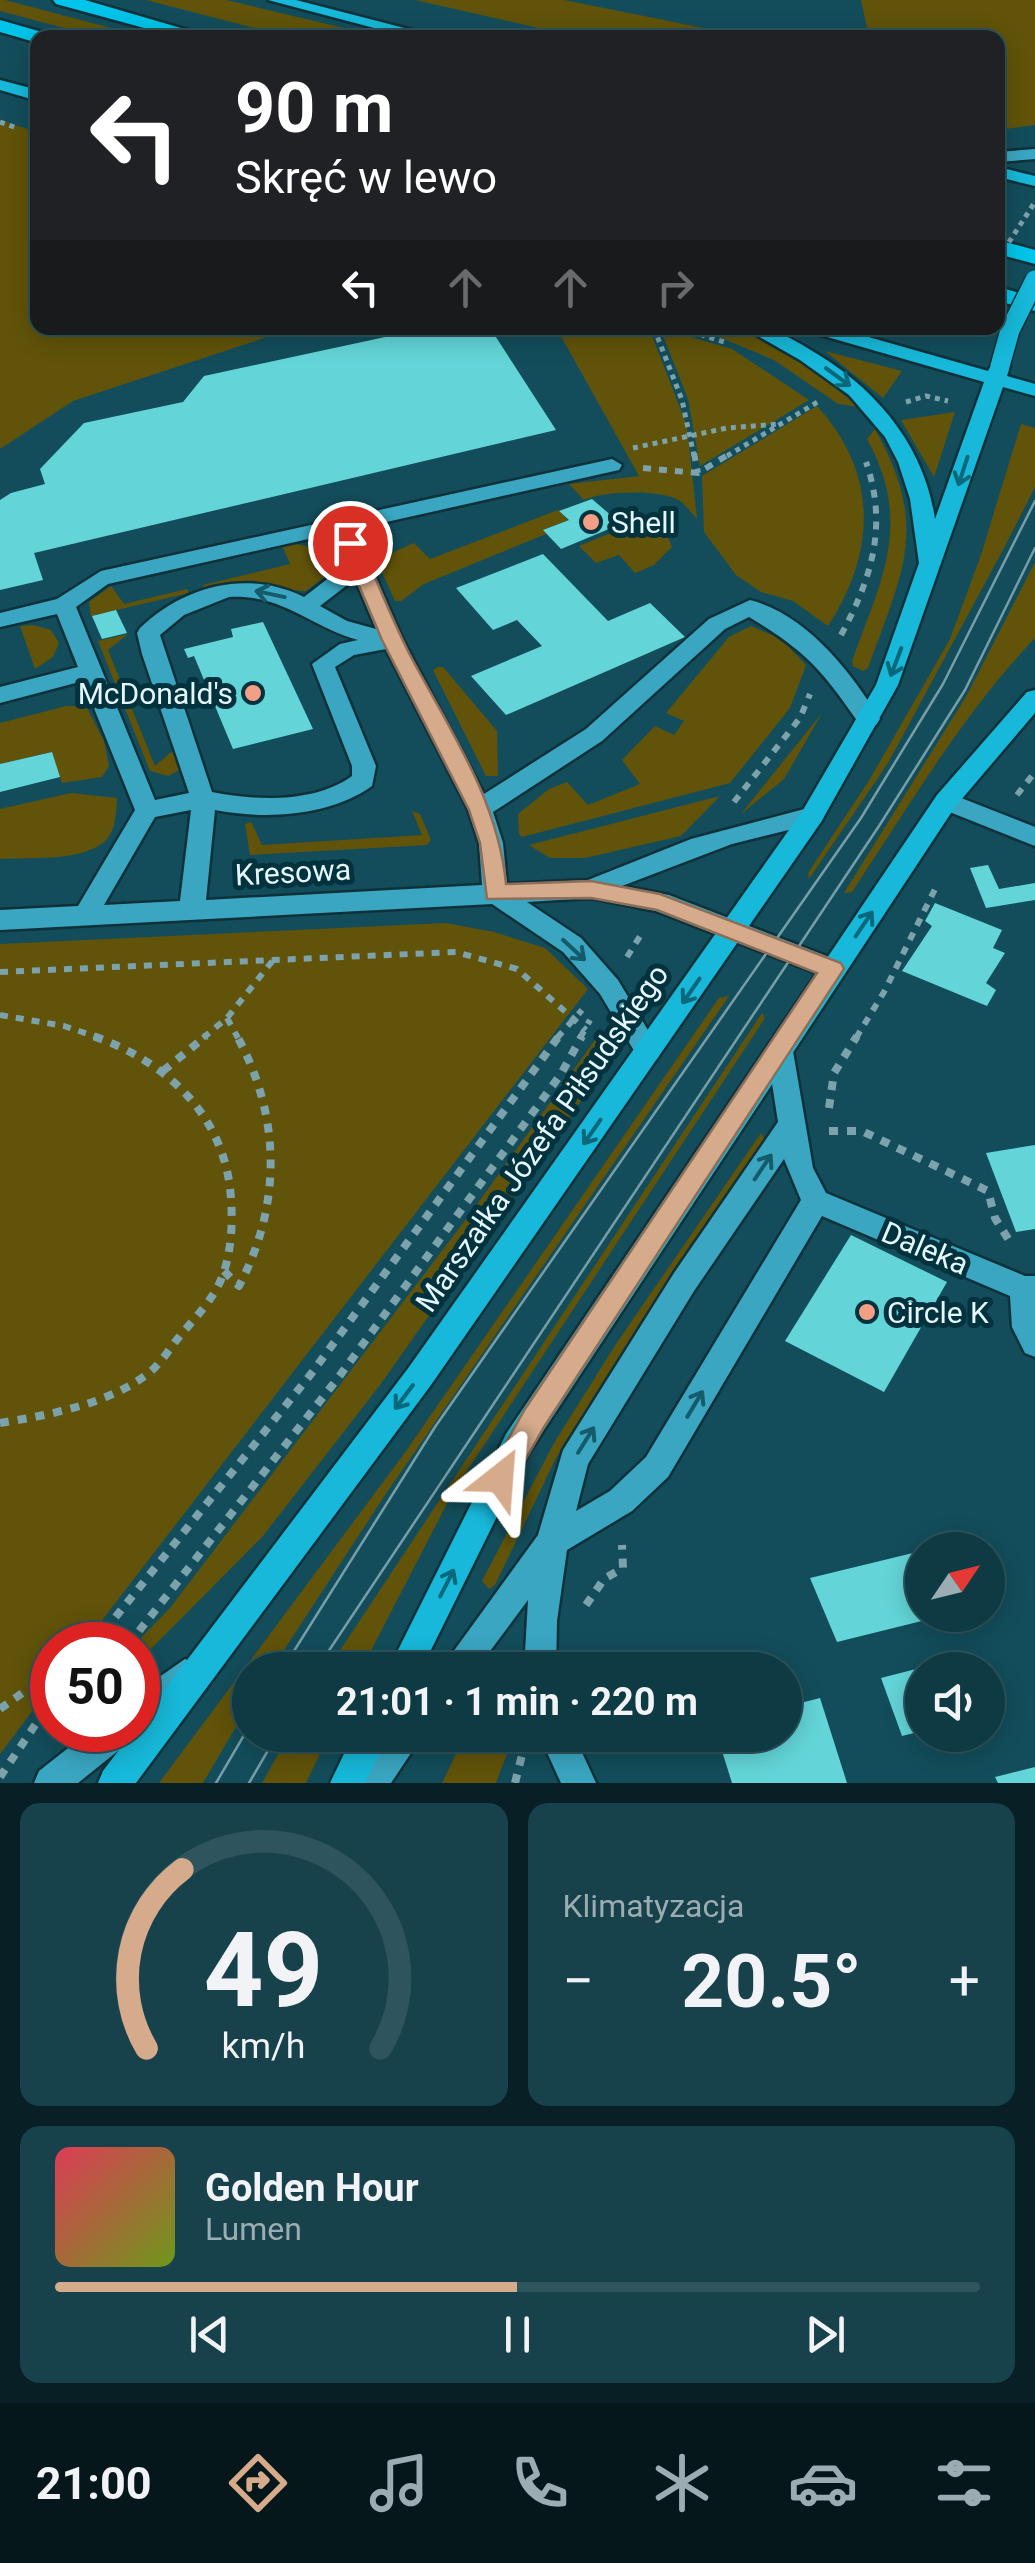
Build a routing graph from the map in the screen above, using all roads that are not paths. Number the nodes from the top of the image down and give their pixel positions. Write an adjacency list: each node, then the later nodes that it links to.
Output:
1 (64, 0): 4 (highway)
2 (276, 0): 5 (main road)
3 (0, 26): 6 (highway)
4 (175, 30)
5 (401, 30)
6 (30, 35)
7 (0, 84): 8 (main road)
8 (30, 93)
9 (1035, 154): 10 (street)
10 (1005, 157)
11 (1005, 174): 12 (main road)
12 (1035, 181)
13 (1005, 249): 14 (highway)
14 (1035, 257)
15 (1035, 280): 20 (main road, Marszałka Józefa Piłsudskiego, bridge)
16 (1005, 296): 17 (highway)
17 (1035, 304)
18 (769, 335): 25 (main road, one-way to 25)
19 (845, 335): 20 (main road)
20 (999, 373): 21 (main road); 25 (main road, Marszałka Józefa Piłsudskiego, one-way to 25)
21 (1035, 390)
22 (612, 465): 23 (street)
23 (340, 522): 24 (street); 26 (street)
24 (360, 564): 27 (street); 29 (street)
25 (930, 570): 33 (main road, Marszałka Józefa Piłsudskiego, one-way to 33)
26 (64, 605): 28 (street); 30 (street)
27 (306, 606): 29 (street); 34 (street, one-way to 34)
28 (0, 620)
29 (392, 640): 34 (street); 37 (street)
30 (90, 672): 31 (street); 36 (street)
31 (0, 694)
32 (1035, 698): 35 (main road)
33 (868, 719): 37 (street); 38 (main road, Marszałka Józefa Piłsudskiego)
34 (202, 799): 36 (street); 42 (street)
35 (946, 801): 39 (street); 46 (main road, one-way to 35)
36 (147, 810): 43 (street)
37 (480, 810): 41 (street)
38 (812, 816): 40 (street); 45 (main road, Marszałka Józefa Piłsudskiego)
39 (1035, 836)
40 (591, 890): 41 (street, Kresowa); 45 (street)
41 (496, 893): 42 (street, Kresowa); 48 (street, one-way to 48)
42 (191, 911): 43 (street, Kresowa)
43 (84, 918): 44 (street, Kresowa)
44 (0, 920)
45 (734, 930): 46 (street); 48 (main road, Marszałka Józefa Piłsudskiego, one-way to 48)
46 (832, 969): 47 (main road)
47 (780, 1051): 49 (street); 54 (main road, one-way to 47)
48 (648, 1052): 57 (main road, Marszałka Józefa Piłsudskiego, one-way to 57)
49 (792, 1124): 50 (street); 53 (street, one-way to 49)
50 (816, 1202): 51 (street, Daleka); 53 (street, one-way to 50)
51 (1030, 1289): 52 (street)
52 (1035, 1344)
53 (552, 1542): 55 (street); 56 (street)
54 (413, 1652)
55 (470, 1652)
56 (540, 1652)
57 (212, 1653): 58 (street); 64 (main road, Marszałka Józefa Piłsudskiego)
58 (160, 1695)
59 (90, 1752): 63 (street)
60 (364, 1752): 65 (main road)
61 (393, 1752): 66 (street)
62 (564, 1752): 67 (street)
63 (51, 1783)
64 (115, 1783)
65 (348, 1783)
66 (370, 1783)
67 (579, 1783)

